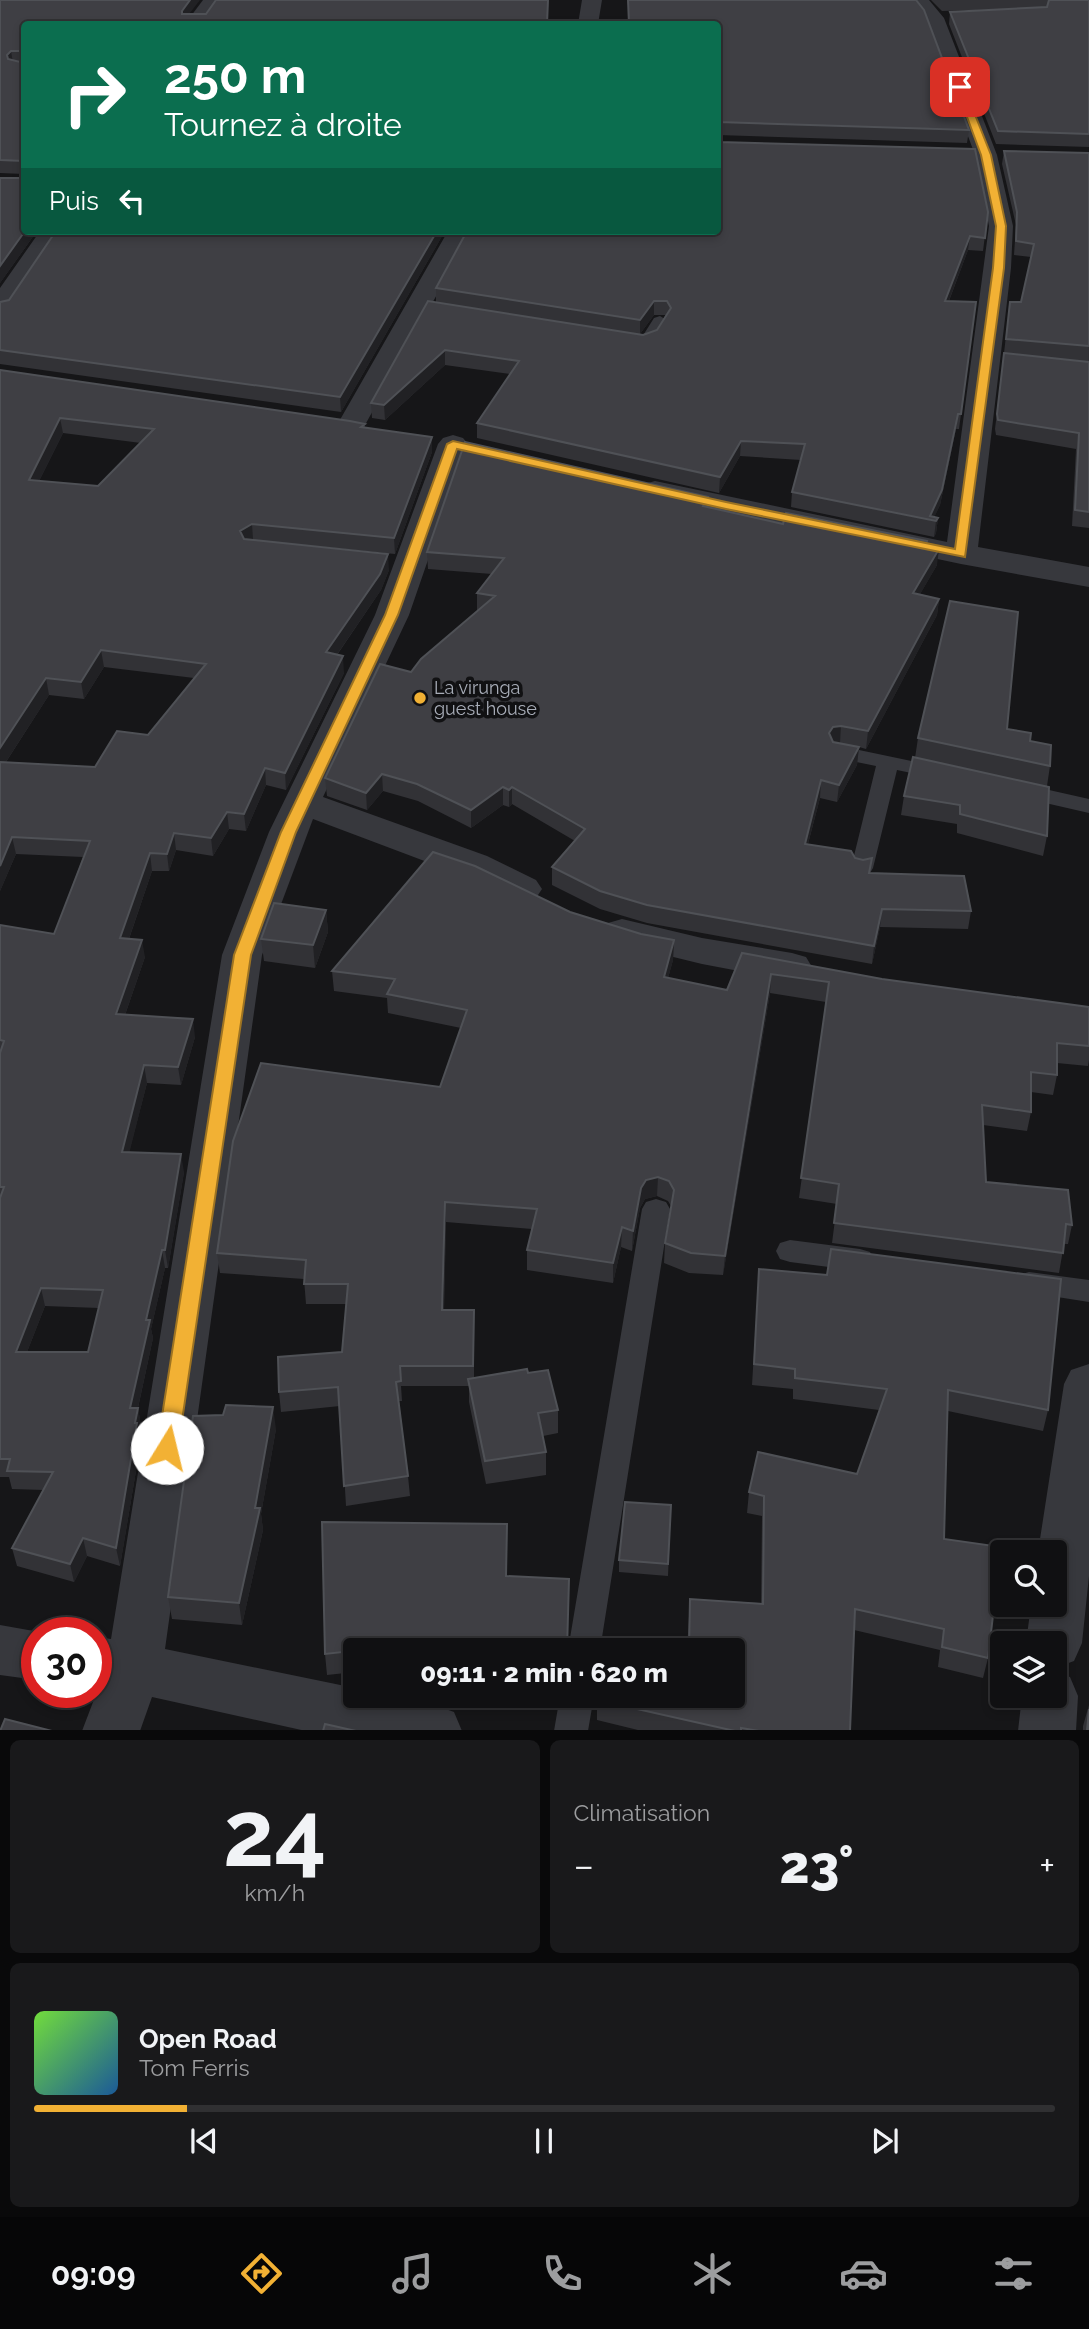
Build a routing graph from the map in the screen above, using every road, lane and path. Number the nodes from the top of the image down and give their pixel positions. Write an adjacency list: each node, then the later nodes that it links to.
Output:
1 (213, 0): 4 (street)
2 (592, 0): 5 (street)
3 (933, 12): 7 (street)
4 (197, 21)
5 (588, 21)
6 (959, 154): 7 (street)
7 (986, 155): 8 (street); 17 (street)
8 (1012, 156)
9 (49, 235): 11 (street)
10 (458, 235): 14 (street)
11 (0, 307)
12 (660, 321): 13 (lane)
13 (611, 338)
14 (350, 425)
15 (453, 444): 23 (street)
16 (633, 485): 17 (street)
17 (961, 554): 18 (street)
18 (1089, 577)
19 (841, 752): 20 (lane)
20 (888, 762): 21 (lane); 25 (lane)
21 (955, 777)
22 (995, 785): 24 (lane)
23 (302, 802): 26 (street); 40 (street)
24 (1089, 806)
25 (862, 868)
26 (551, 903)
27 (585, 920): 28 (street)
28 (825, 973)
29 (656, 1209): 37 (lane)
30 (790, 1251): 31 (lane)
31 (885, 1264)
32 (1007, 1280): 33 (lane)
33 (1089, 1291)
34 (1089, 1384): 35 (street)
35 (1077, 1558): 36 (street)
36 (1057, 1631)
37 (586, 1638)
38 (0, 1650): 39 (street)
39 (21, 1653)
40 (115, 1665): 43 (street); 44 (street)
41 (575, 1708): 45 (lane)
42 (1049, 1708): 46 (street)
43 (111, 1730)
44 (429, 1730)
45 (571, 1730)
46 (1047, 1730)

